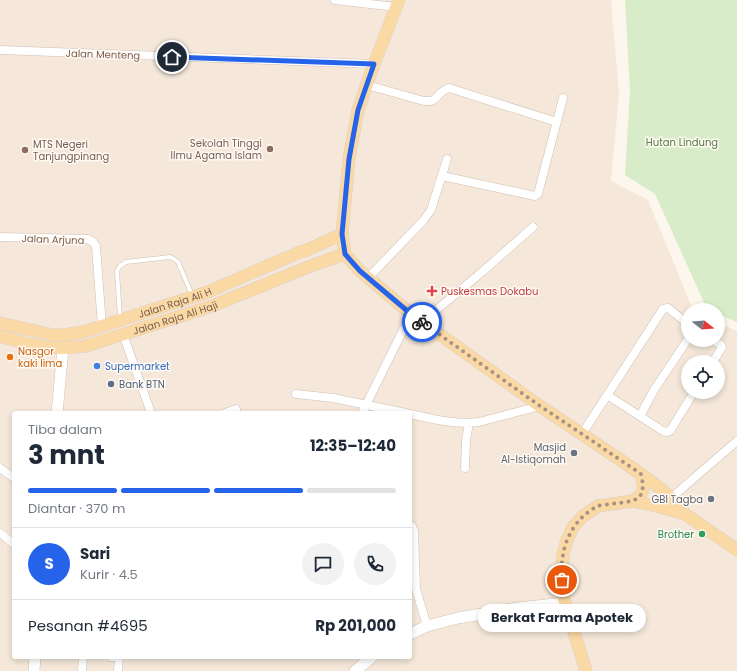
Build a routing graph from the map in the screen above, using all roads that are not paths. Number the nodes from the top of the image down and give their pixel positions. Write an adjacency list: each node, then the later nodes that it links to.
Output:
1 (335, 0): 2 (street)
2 (397, 4): 4 (main road)
3 (0, 50): 4 (street, Jalan Menteng)
4 (374, 64): 5 (main road)
5 (367, 85): 7 (street); 11 (main road)
6 (563, 98): 7 (street)
7 (557, 122): 9 (street)
8 (447, 160): 9 (street)
9 (442, 176): 14 (street)
10 (533, 227): 19 (street)
11 (342, 234): 13 (main road); 15 (main road, Jalan Raja Ali H)
12 (0, 237): 21 (street, Jalan Arjuna)
13 (345, 254): 14 (main road); 23 (main road, Jalan Raja Ali Haji)
14 (368, 278): 16 (main road)
15 (193, 297): 18 (main road, Jalan Raja Ali H); 18 (lane)
16 (411, 314): 19 (main road); 31 (street)
17 (681, 318): 29 (street)
18 (120, 320): 21 (main road, Jalan Raja Ali H)
19 (422, 322): 32 (main road)
20 (0, 323): 22 (main road, Jalan Raja Ali H)
21 (102, 326): 22 (main road, Jalan Raja Ali H)
22 (45, 334): 25 (main road)
23 (123, 334): 27 (main road, Jalan Raja Ali Haji); 35 (street)
24 (0, 336): 25 (main road, Jalan Raja Ali Haji)
25 (46, 347): 27 (main road, Jalan Raja Ali Haji)
26 (683, 347): 40 (street)
27 (63, 348): 34 (street)
28 (296, 394): 31 (street)
29 (607, 395): 40 (street); 42 (street)
30 (690, 399): 40 (street)
31 (366, 405): 37 (street); 38 (street)
32 (540, 406): 41 (street); 42 (main road)
33 (236, 409): 36 (street)
34 (57, 411)
35 (150, 411)
36 (230, 411)
37 (363, 411)
38 (396, 411)
39 (412, 414): 41 (street)
40 (640, 416)
41 (469, 424): 45 (street)
42 (582, 434): 46 (main road)
43 (737, 441): 48 (street)
44 (0, 468): 47 (street)
45 (465, 468)
46 (641, 474): 48 (main road); 49 (main road)
47 (12, 477)
48 (671, 498): 50 (main road)
49 (633, 501): 50 (main road); 56 (main road)
50 (685, 514): 54 (main road)
51 (412, 526): 55 (street)
52 (0, 534): 53 (street)
53 (12, 543)
54 (737, 550)
55 (413, 569): 57 (street)
56 (565, 603): 57 (street); 67 (main road)
57 (427, 626): 58 (street)
58 (412, 633)
59 (35, 659): 63 (street)
60 (83, 659): 64 (street)
61 (116, 659): 65 (street)
62 (370, 659): 66 (street)
63 (34, 671)
64 (82, 671)
65 (118, 671)
66 (355, 671)
67 (586, 671)

